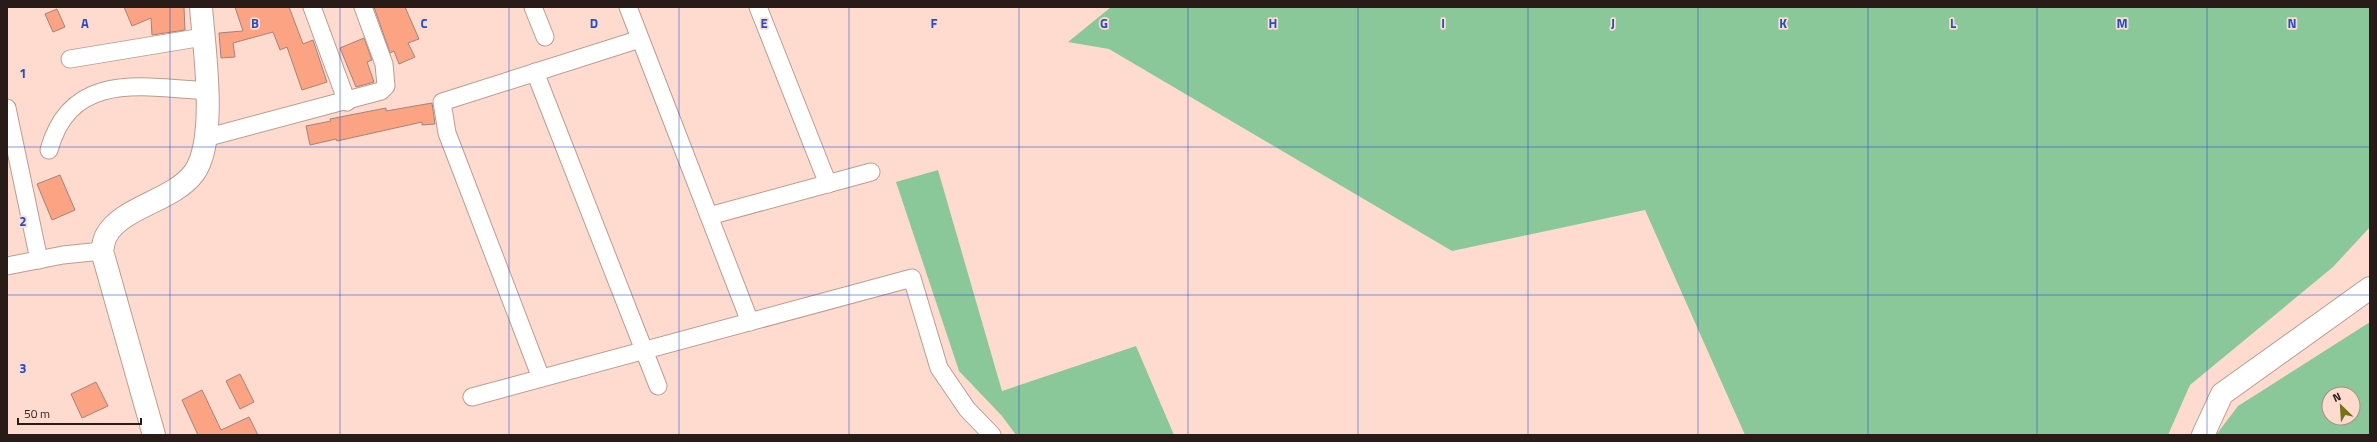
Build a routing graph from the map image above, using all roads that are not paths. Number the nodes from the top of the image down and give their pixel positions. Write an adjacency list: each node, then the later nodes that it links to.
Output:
1 (201, 7): 7 (street)
2 (312, 7): 13 (street)
3 (363, 7): 13 (street)
4 (532, 7): 8 (street)
5 (628, 7): 9 (street)
6 (758, 7): 18 (street)
7 (203, 37): 10 (street); 12 (street)
8 (545, 37)
9 (640, 39): 11 (street); 19 (street)
10 (70, 59)
11 (535, 72): 25 (street); 26 (street)
12 (208, 91): 15 (street); 16 (street)
13 (347, 102): 15 (street)
14 (7, 108): 21 (street)
15 (205, 138): 20 (street)
16 (49, 150)
17 (871, 172): 18 (street)
18 (828, 184): 19 (street)
19 (709, 216): 24 (street)
20 (102, 251): 21 (street); 29 (street)
21 (39, 260): 22 (street)
22 (7, 266)
23 (2370, 288): 31 (street)
24 (750, 322): 25 (street); 30 (street)
25 (644, 350): 26 (street); 27 (street)
26 (541, 378): 28 (street)
27 (658, 386)
28 (472, 397)
29 (154, 435)
30 (992, 435)
31 (2203, 435)

